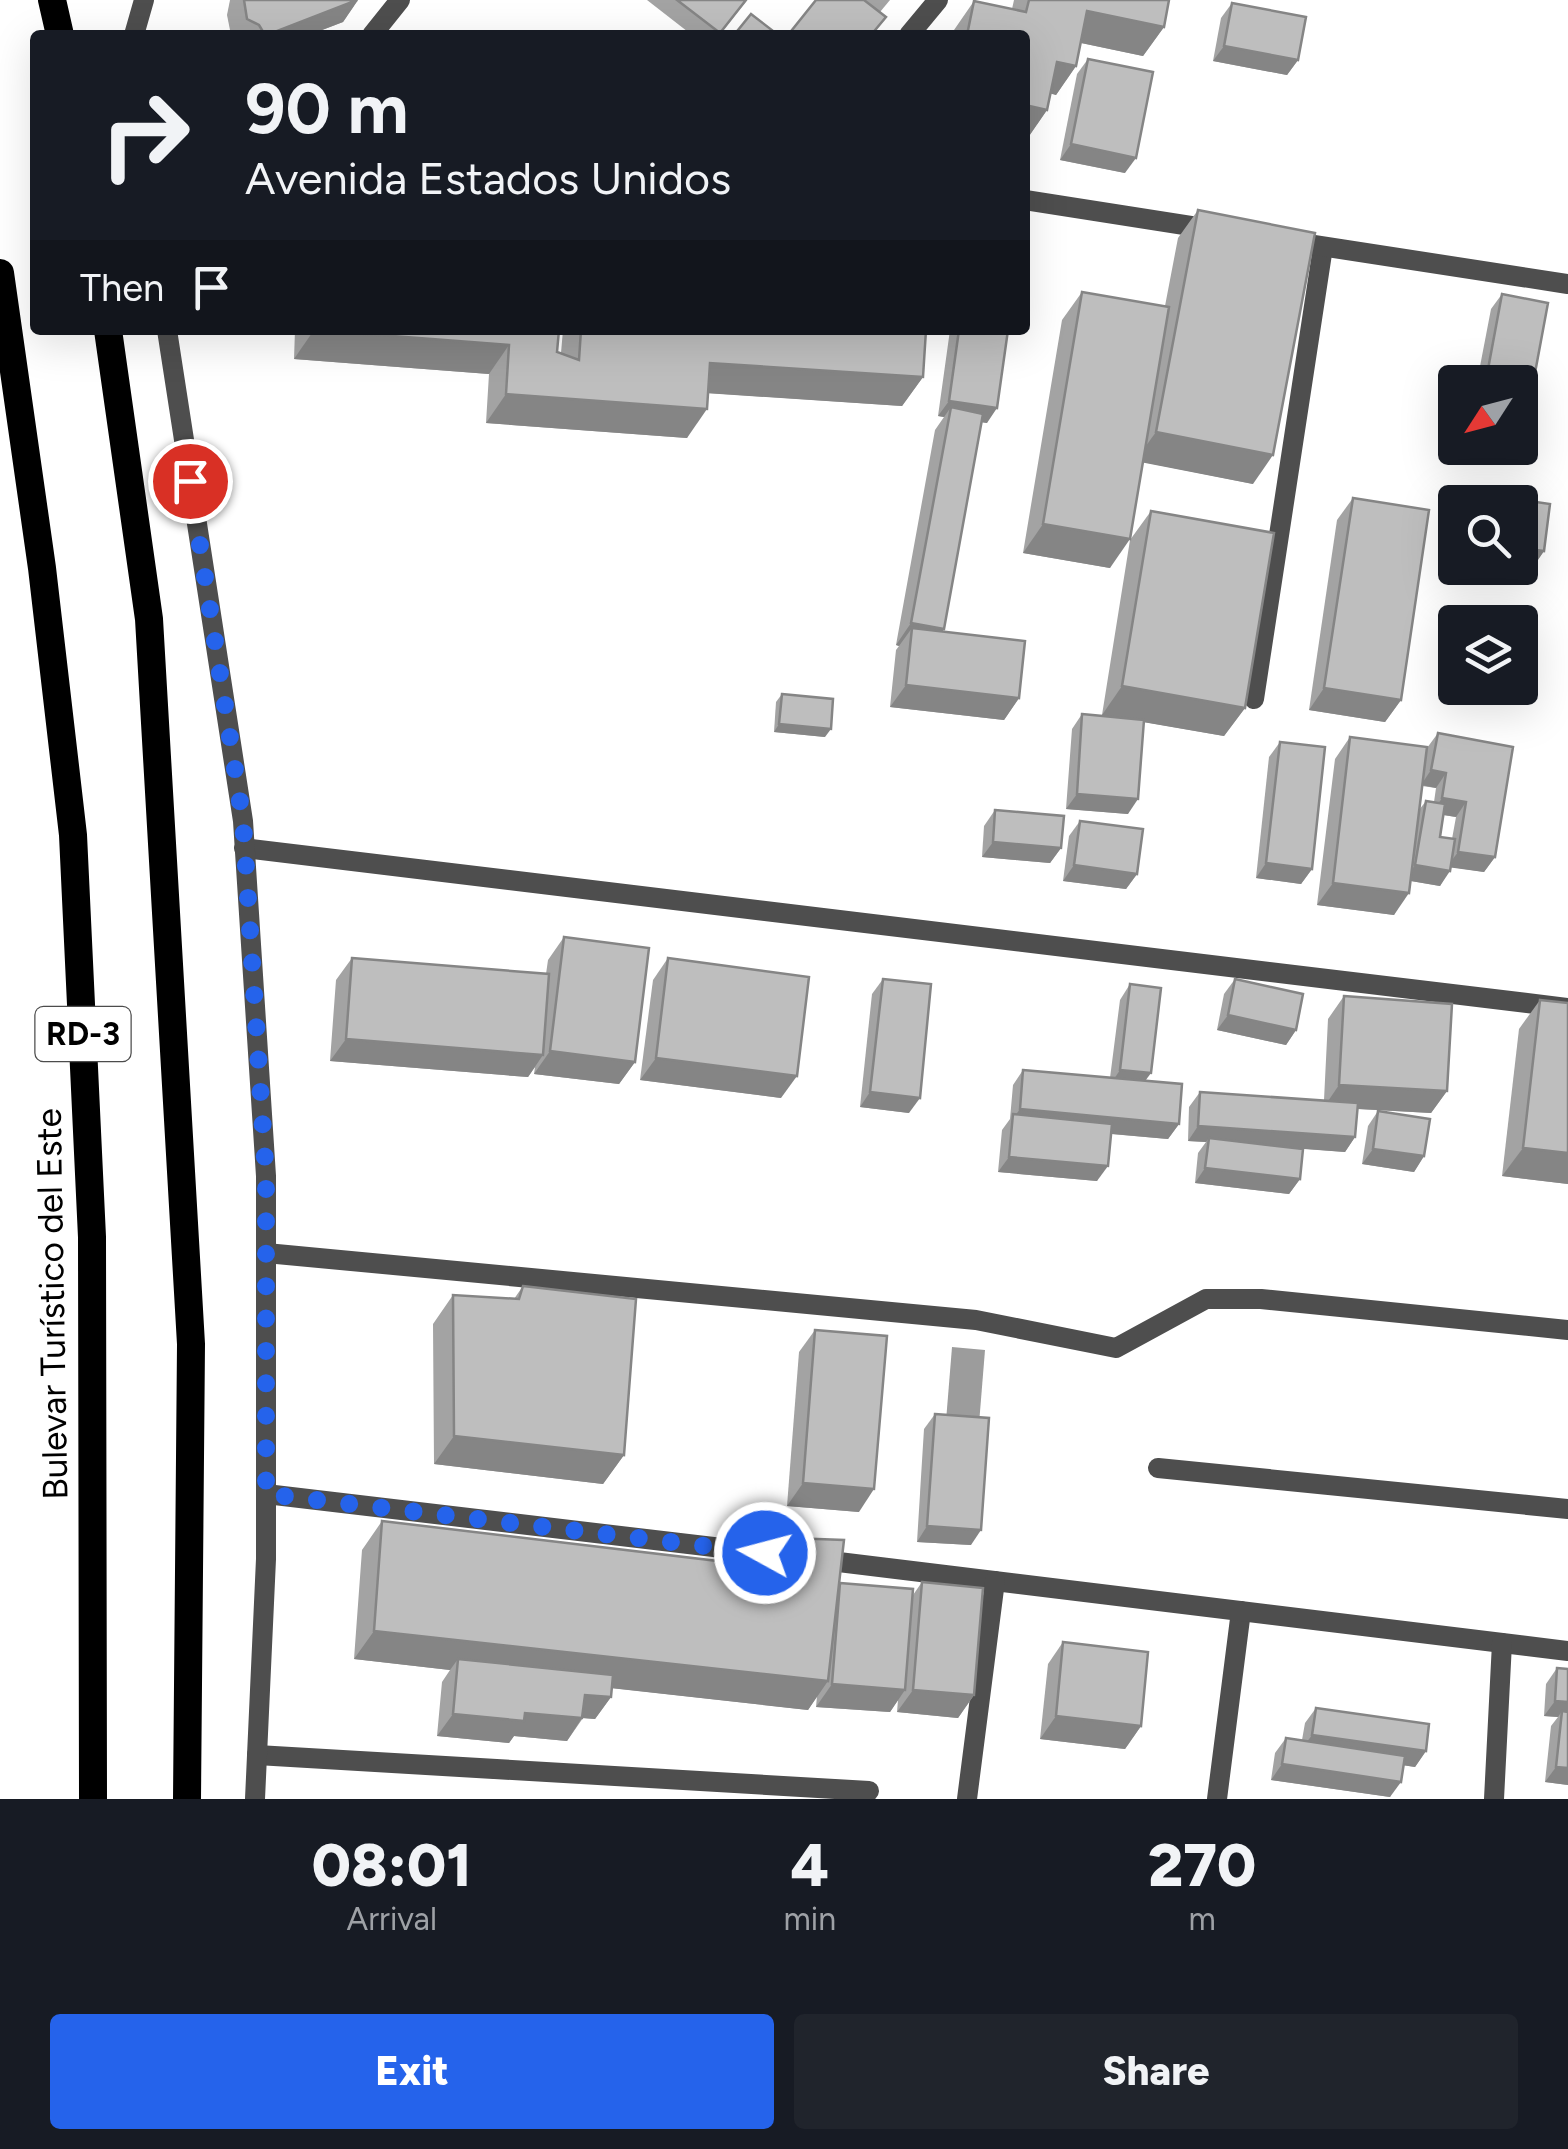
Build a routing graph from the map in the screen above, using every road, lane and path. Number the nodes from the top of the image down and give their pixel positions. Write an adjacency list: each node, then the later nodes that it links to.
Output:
1 (52, 0): 5 (highway)
2 (144, 0): 6 (street)
3 (400, 0): 7 (street)
4 (938, 0): 8 (street)
5 (59, 30)
6 (135, 30)
7 (376, 30)
8 (913, 30)
9 (1030, 201): 10 (street)
10 (1230, 232)
11 (1267, 238): 12 (street)
12 (1323, 246): 14 (street); 19 (street)
13 (0, 273): 15 (highway, Bulevar Turístico del Este / RD-3)
14 (1568, 284)
15 (3, 307): 18 (street); 33 (highway, Bulevar Turístico del Este / RD-3)
16 (109, 335): 34 (highway, RD-3)
17 (168, 335): 20 (street)
18 (0, 379)
19 (1254, 700)
20 (244, 848): 21 (street); 22 (street)
21 (1568, 1008)
22 (266, 1253): 23 (street); 25 (street)
23 (1568, 1330)
24 (1158, 1468): 26 (street)
25 (266, 1494): 27 (street); 31 (street)
26 (1568, 1509)
27 (995, 1581): 28 (street); 36 (street)
28 (1241, 1611): 29 (street); 37 (street)
29 (1502, 1643): 30 (street); 38 (street)
30 (1568, 1651)
31 (257, 1755): 32 (street); 35 (street)
32 (868, 1791)
33 (93, 1799)
34 (187, 1799)
35 (255, 1799)
36 (967, 1799)
37 (1217, 1799)
38 (1494, 1799)

